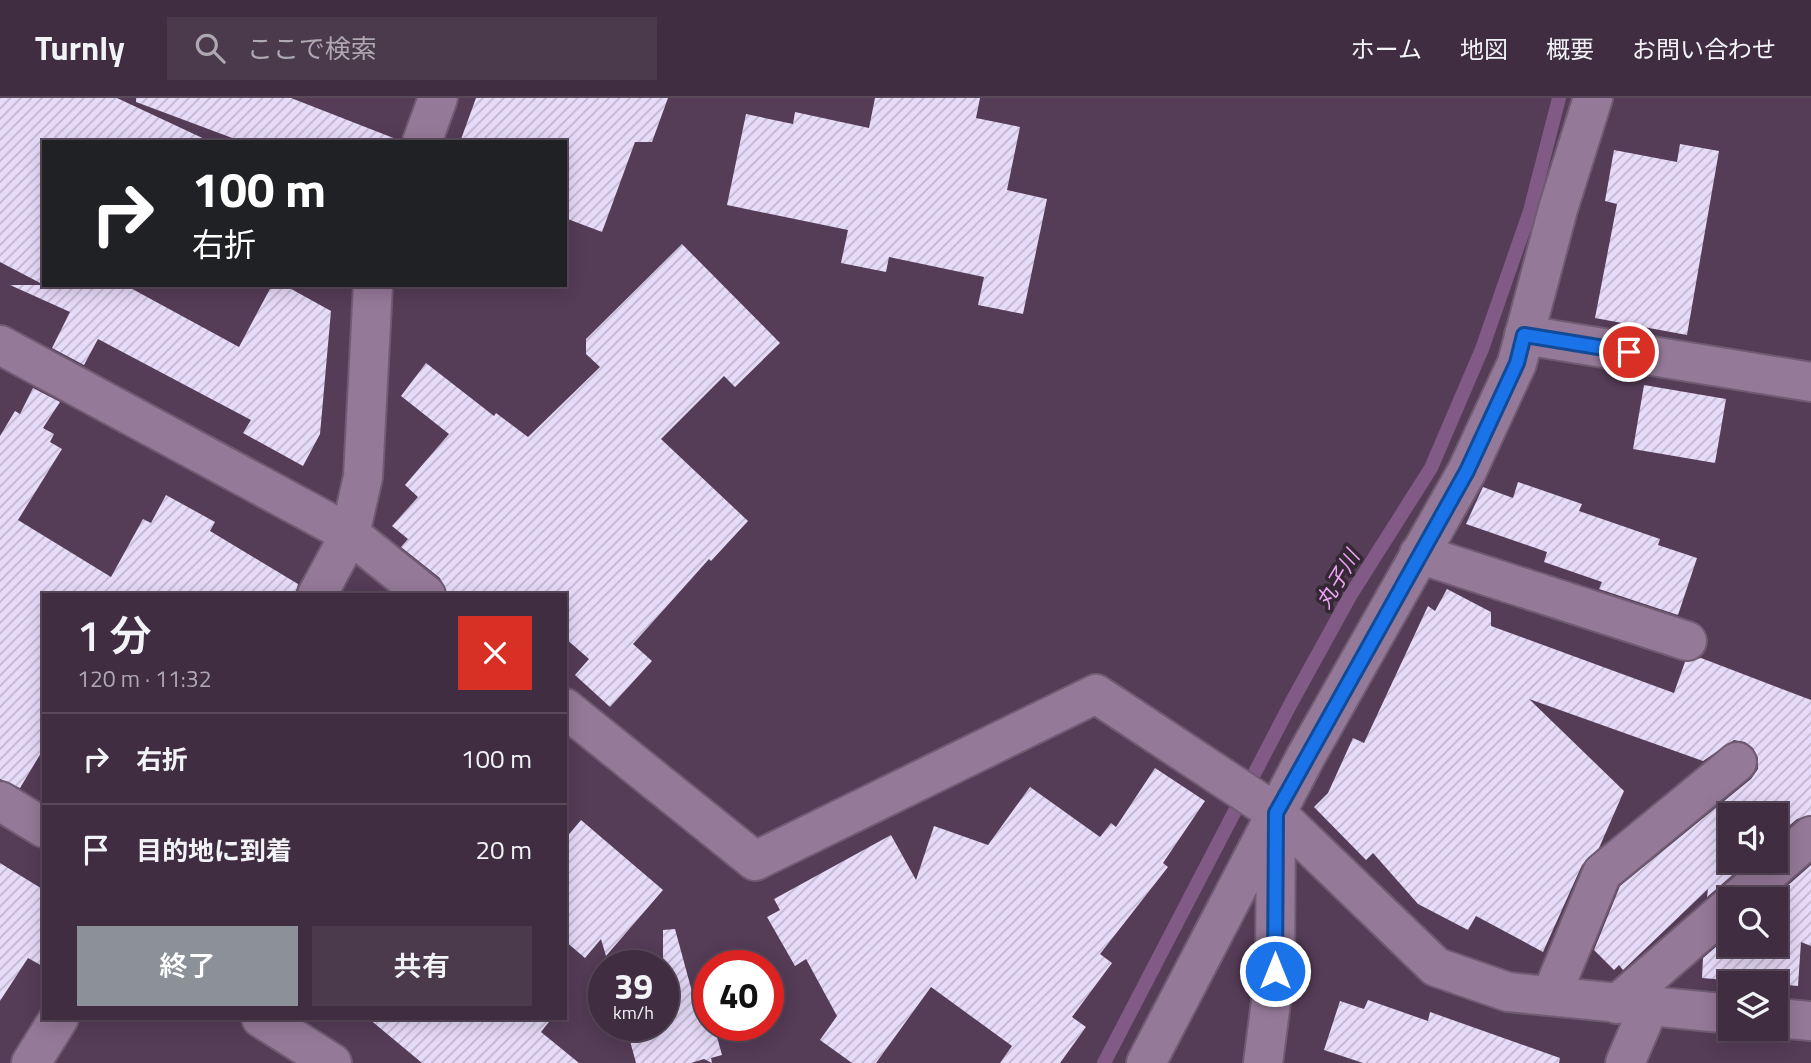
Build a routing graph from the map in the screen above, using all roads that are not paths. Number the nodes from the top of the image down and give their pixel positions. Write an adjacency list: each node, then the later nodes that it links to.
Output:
1 (438, 98): 3 (street)
2 (1593, 98): 5 (street)
3 (423, 140)
4 (373, 287): 8 (street)
5 (1524, 335): 7 (street); 9 (street)
6 (0, 345): 8 (street)
7 (1811, 382)
8 (350, 534): 10 (street); 11 (street)
9 (1419, 554): 12 (street); 16 (street)
10 (318, 593)
11 (424, 593)
12 (1687, 641)
13 (567, 710): 16 (street)
14 (1737, 762): 21 (street)
15 (0, 801): 17 (street)
16 (1276, 813): 21 (street); 30 (street); 31 (street)
17 (42, 827)
18 (1811, 836): 19 (street)
19 (1752, 887)
20 (1718, 918): 22 (street)
21 (1551, 996): 22 (street)
22 (1633, 1005): 23 (street); 32 (street)
23 (1718, 1013)
24 (1788, 1019): 27 (street)
25 (58, 1020): 28 (street)
26 (264, 1020): 29 (street)
27 (1811, 1021)
28 (31, 1063)
29 (332, 1063)
30 (1146, 1063)
31 (1264, 1063)
32 (1625, 1063)

